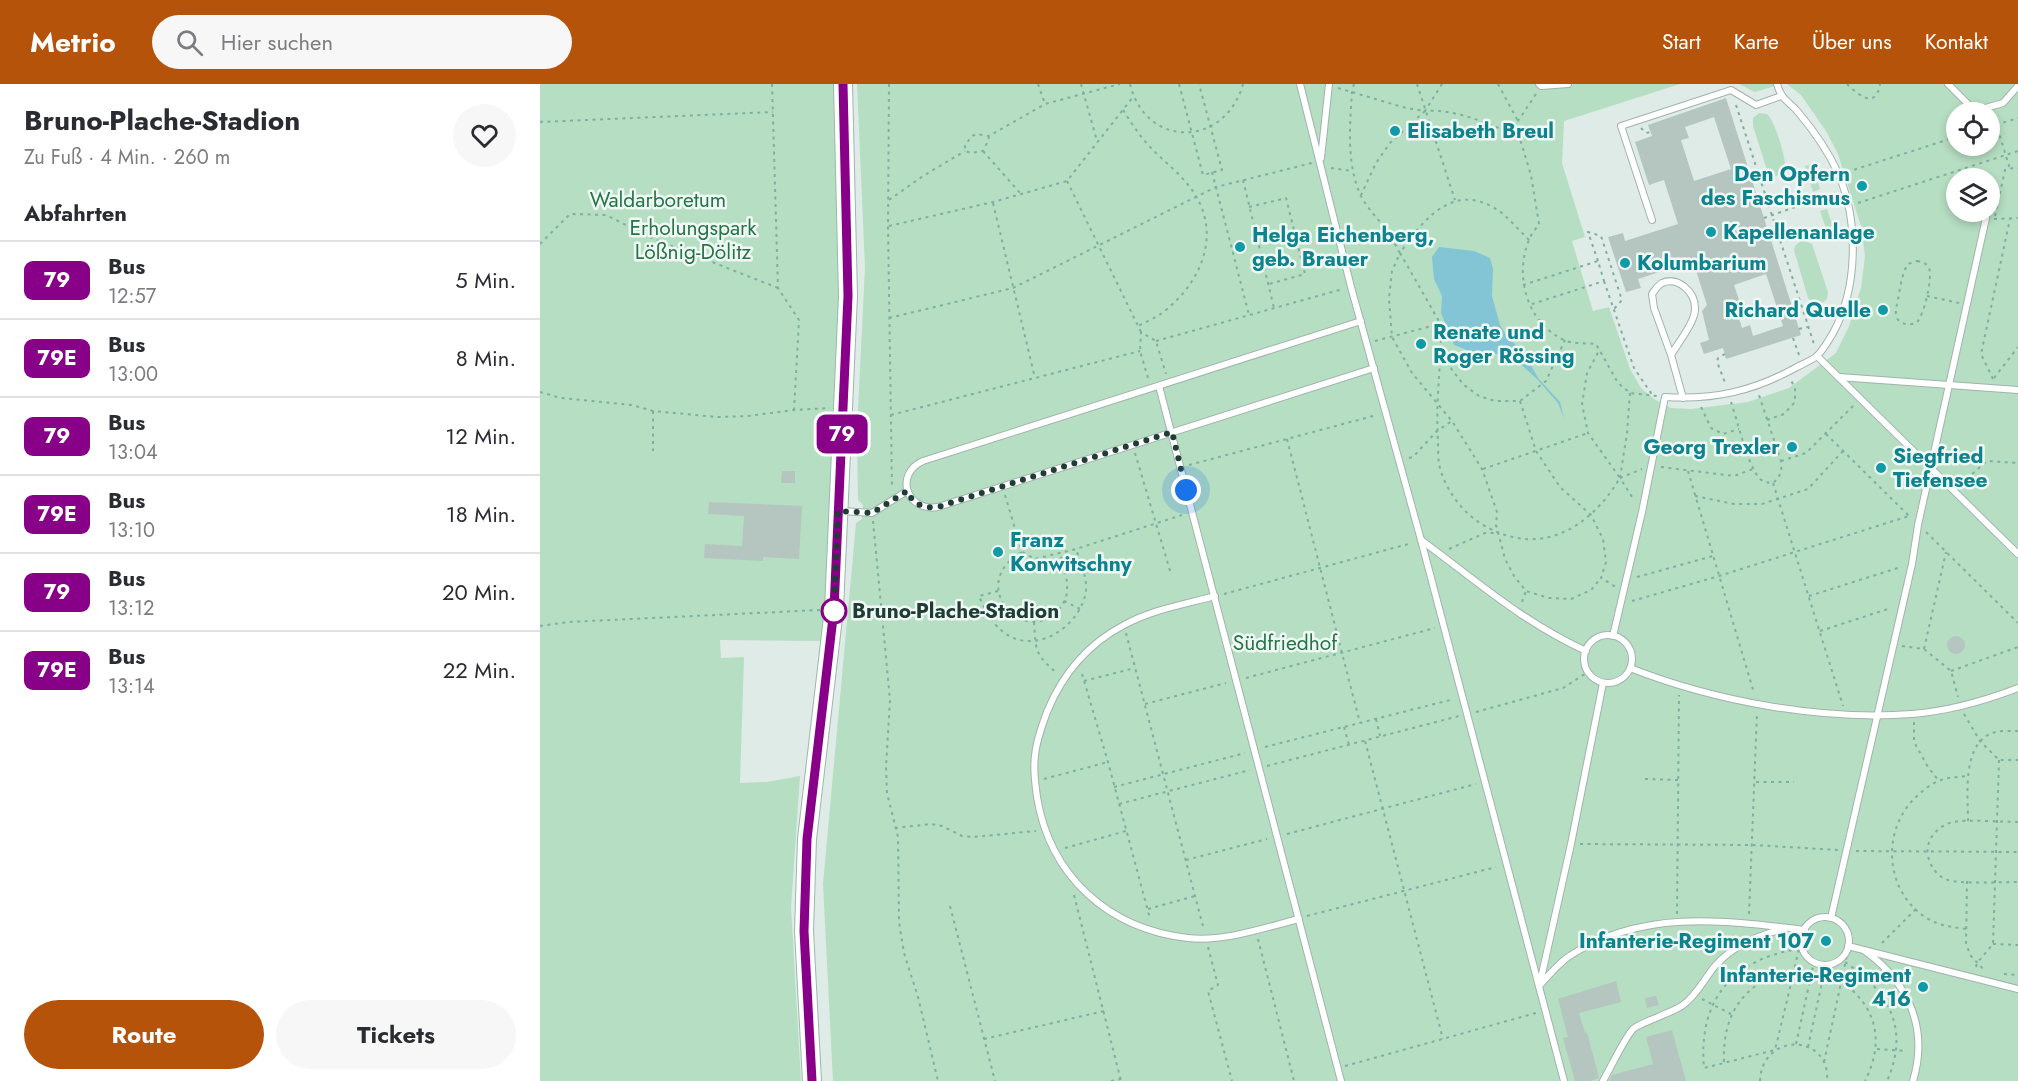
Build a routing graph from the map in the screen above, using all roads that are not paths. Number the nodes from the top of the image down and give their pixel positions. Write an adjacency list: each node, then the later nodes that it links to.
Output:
1 (843, 84): 25 (street)
2 (1300, 84): 10 (lane)
3 (1568, 84): 7 (lane)
4 (1777, 84): 9 (lane)
5 (1948, 84): 8 (lane)
6 (1329, 85): 10 (lane)
7 (1540, 85)
8 (2018, 86)
9 (1781, 96): 11 (lane); 15 (lane)
10 (1320, 161): 13 (lane)
11 (1652, 220)
12 (1985, 222): 18 (lane)
13 (1361, 321): 16 (lane); 19 (lane)
14 (1671, 355): 14 (lane); 21 (lane)
15 (1817, 356): 17 (lane); 21 (lane)
16 (1374, 368): 22 (lane); 26 (lane)
17 (1839, 377): 18 (lane); 23 (lane)
18 (1949, 385): 20 (lane); 23 (lane)
19 (1159, 386): 22 (lane); 24 (lane)
20 (2018, 390)
21 (1683, 398): 29 (lane)
22 (1172, 432): 24 (lane); 28 (lane)
23 (1930, 469): 27 (lane); 34 (lane)
24 (907, 491): 25 (lane)
25 (838, 511): 43 (street)
26 (1421, 540): 30 (lane); 41 (lane)
27 (2018, 554)
28 (1215, 596): 35 (lane); 35 (lane)
29 (1613, 636): 30 (lane); 31 (lane)
30 (1586, 651): 32 (lane)
31 (1630, 668): 32 (lane); 34 (lane)
32 (1603, 682): 41 (lane)
33 (2018, 688): 34 (lane)
34 (1877, 716): 36 (lane)
35 (1299, 918): 44 (lane)
36 (1831, 918): 38 (lane); 39 (lane)
37 (1790, 928): 38 (lane); 41 (lane); 46 (lane)
38 (1803, 933): 39 (lane)
39 (1848, 946): 40 (lane)
40 (1859, 947): 42 (lane); 47 (lane)
41 (1539, 987): 45 (lane)
42 (2018, 989)
43 (812, 1081)
44 (1341, 1081)
45 (1564, 1081)
46 (1603, 1081)
47 (1913, 1081)

